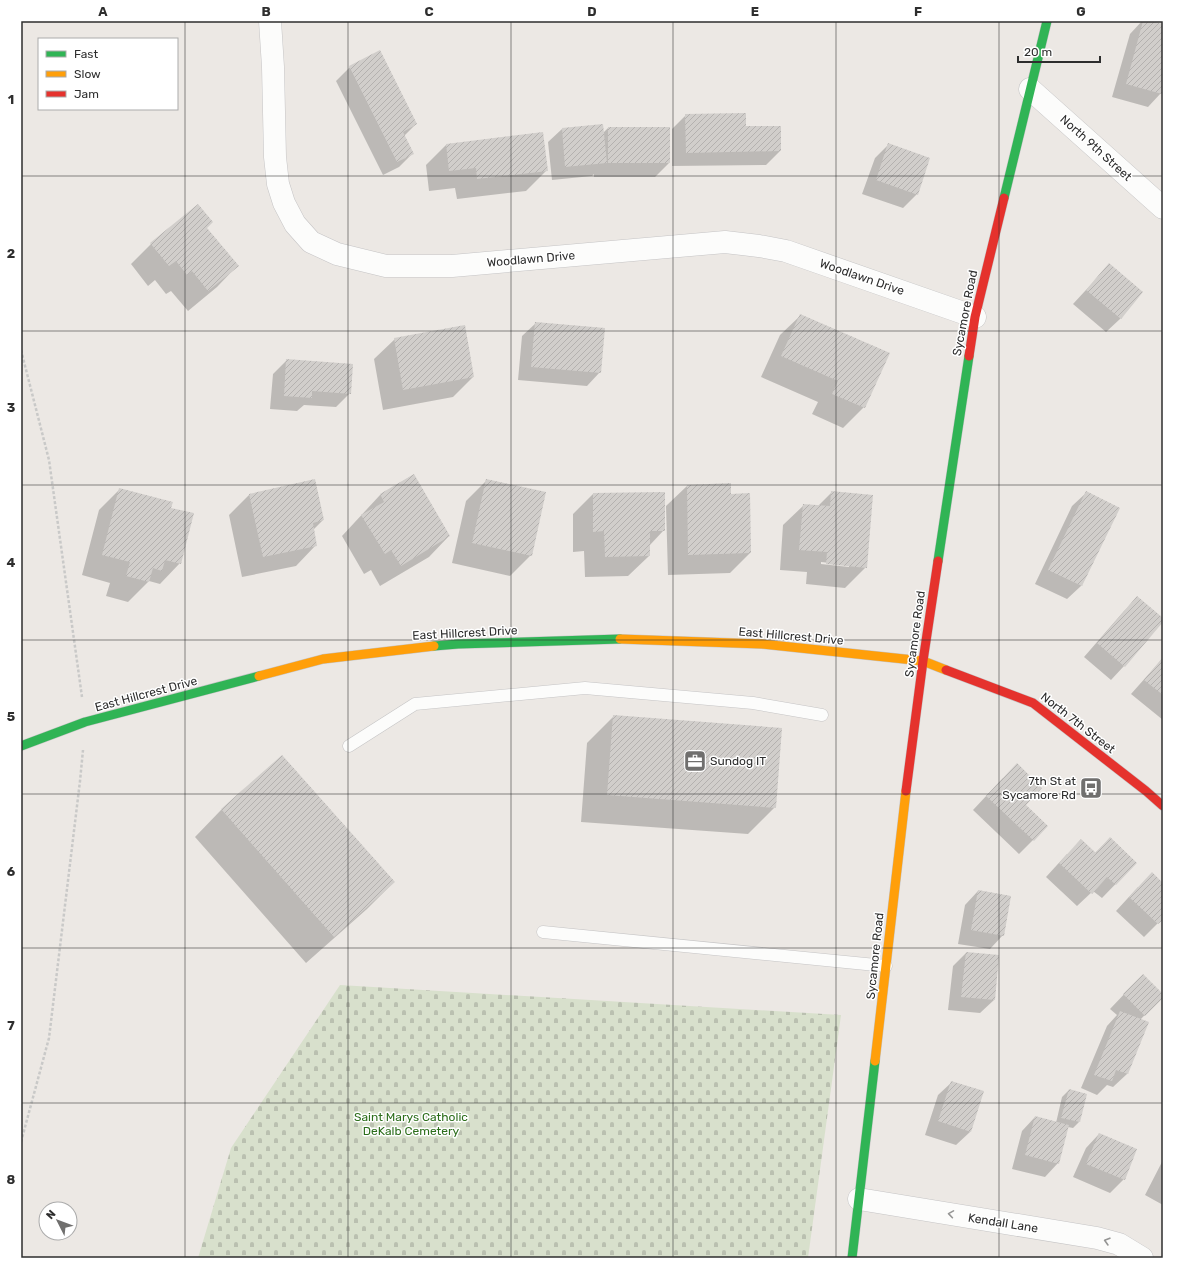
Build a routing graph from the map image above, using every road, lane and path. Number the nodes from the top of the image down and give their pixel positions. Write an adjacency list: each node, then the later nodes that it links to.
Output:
1 (270, 21): 5 (street, Woodlawn Drive)
2 (1047, 21): 3 (main road, Sycamore Road)
3 (1030, 89): 4 (street, North 9th Street); 5 (main road, Sycamore Road)
4 (1163, 208)
5 (974, 316): 6 (main road, Sycamore Road)
6 (923, 661): 8 (main road, East Hillcrest Drive); 10 (main road, North 7th Street); 12 (main road, Sycamore Road)
7 (822, 715): 9 (lane)
8 (21, 746)
9 (349, 746)
10 (1163, 806)
11 (543, 932): 12 (lane)
12 (886, 966): 13 (main road, Sycamore Road)
13 (859, 1200): 14 (main road, Sycamore Road); 15 (street, Kendall Lane, one-way to 13)
14 (852, 1258)
15 (1142, 1258)

